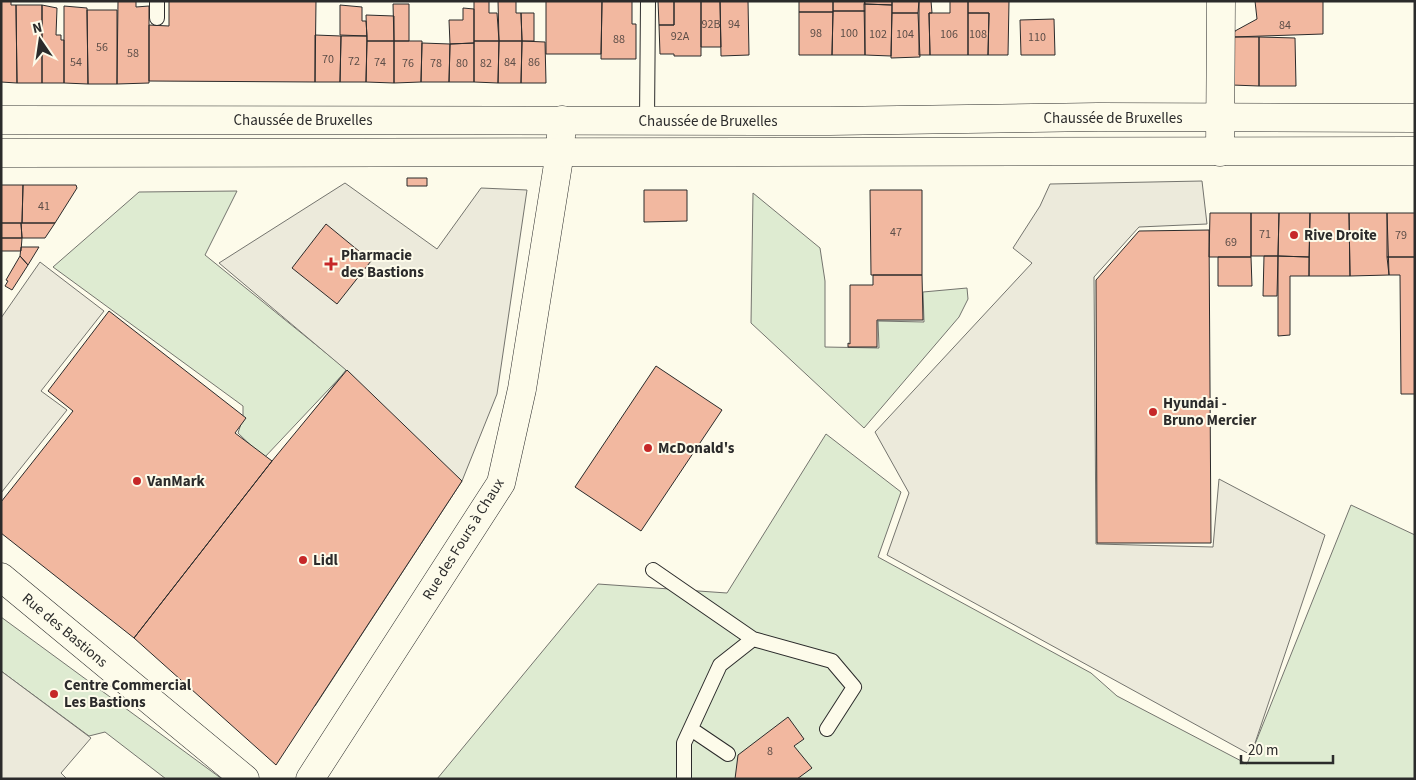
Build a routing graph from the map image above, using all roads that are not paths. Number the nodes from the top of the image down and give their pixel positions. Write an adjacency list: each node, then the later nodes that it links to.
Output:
1 (157, 1): 4 (lane)
2 (648, 1): 9 (lane)
3 (1221, 1): 5 (main road)
4 (157, 18)
5 (1219, 117): 6 (main road, Chaussée de Bruxelles); 9 (main road, Chaussée de Bruxelles); 12 (main road)
6 (1415, 118)
7 (1, 120): 8 (main road, Chaussée de Bruxelles)
8 (562, 120): 9 (main road, Chaussée de Bruxelles); 11 (main road, Rue des Fours à Chaux)
9 (647, 120)
10 (1415, 151): 12 (main road, Chaussée de Bruxelles)
11 (560, 152): 12 (main road, Chaussée de Bruxelles); 13 (main road, Chaussée de Bruxelles); 21 (main road, Rue des Fours à Chaux)
12 (1220, 152)
13 (1, 153)
14 (653, 570): 16 (lane)
15 (1, 577): 20 (main road, Rue des Bastions)
16 (753, 639): 17 (lane); 18 (lane)
17 (827, 728)
18 (691, 729): 19 (lane); 22 (lane)
19 (728, 754)
20 (245, 779)
21 (310, 779)
22 (684, 779)

